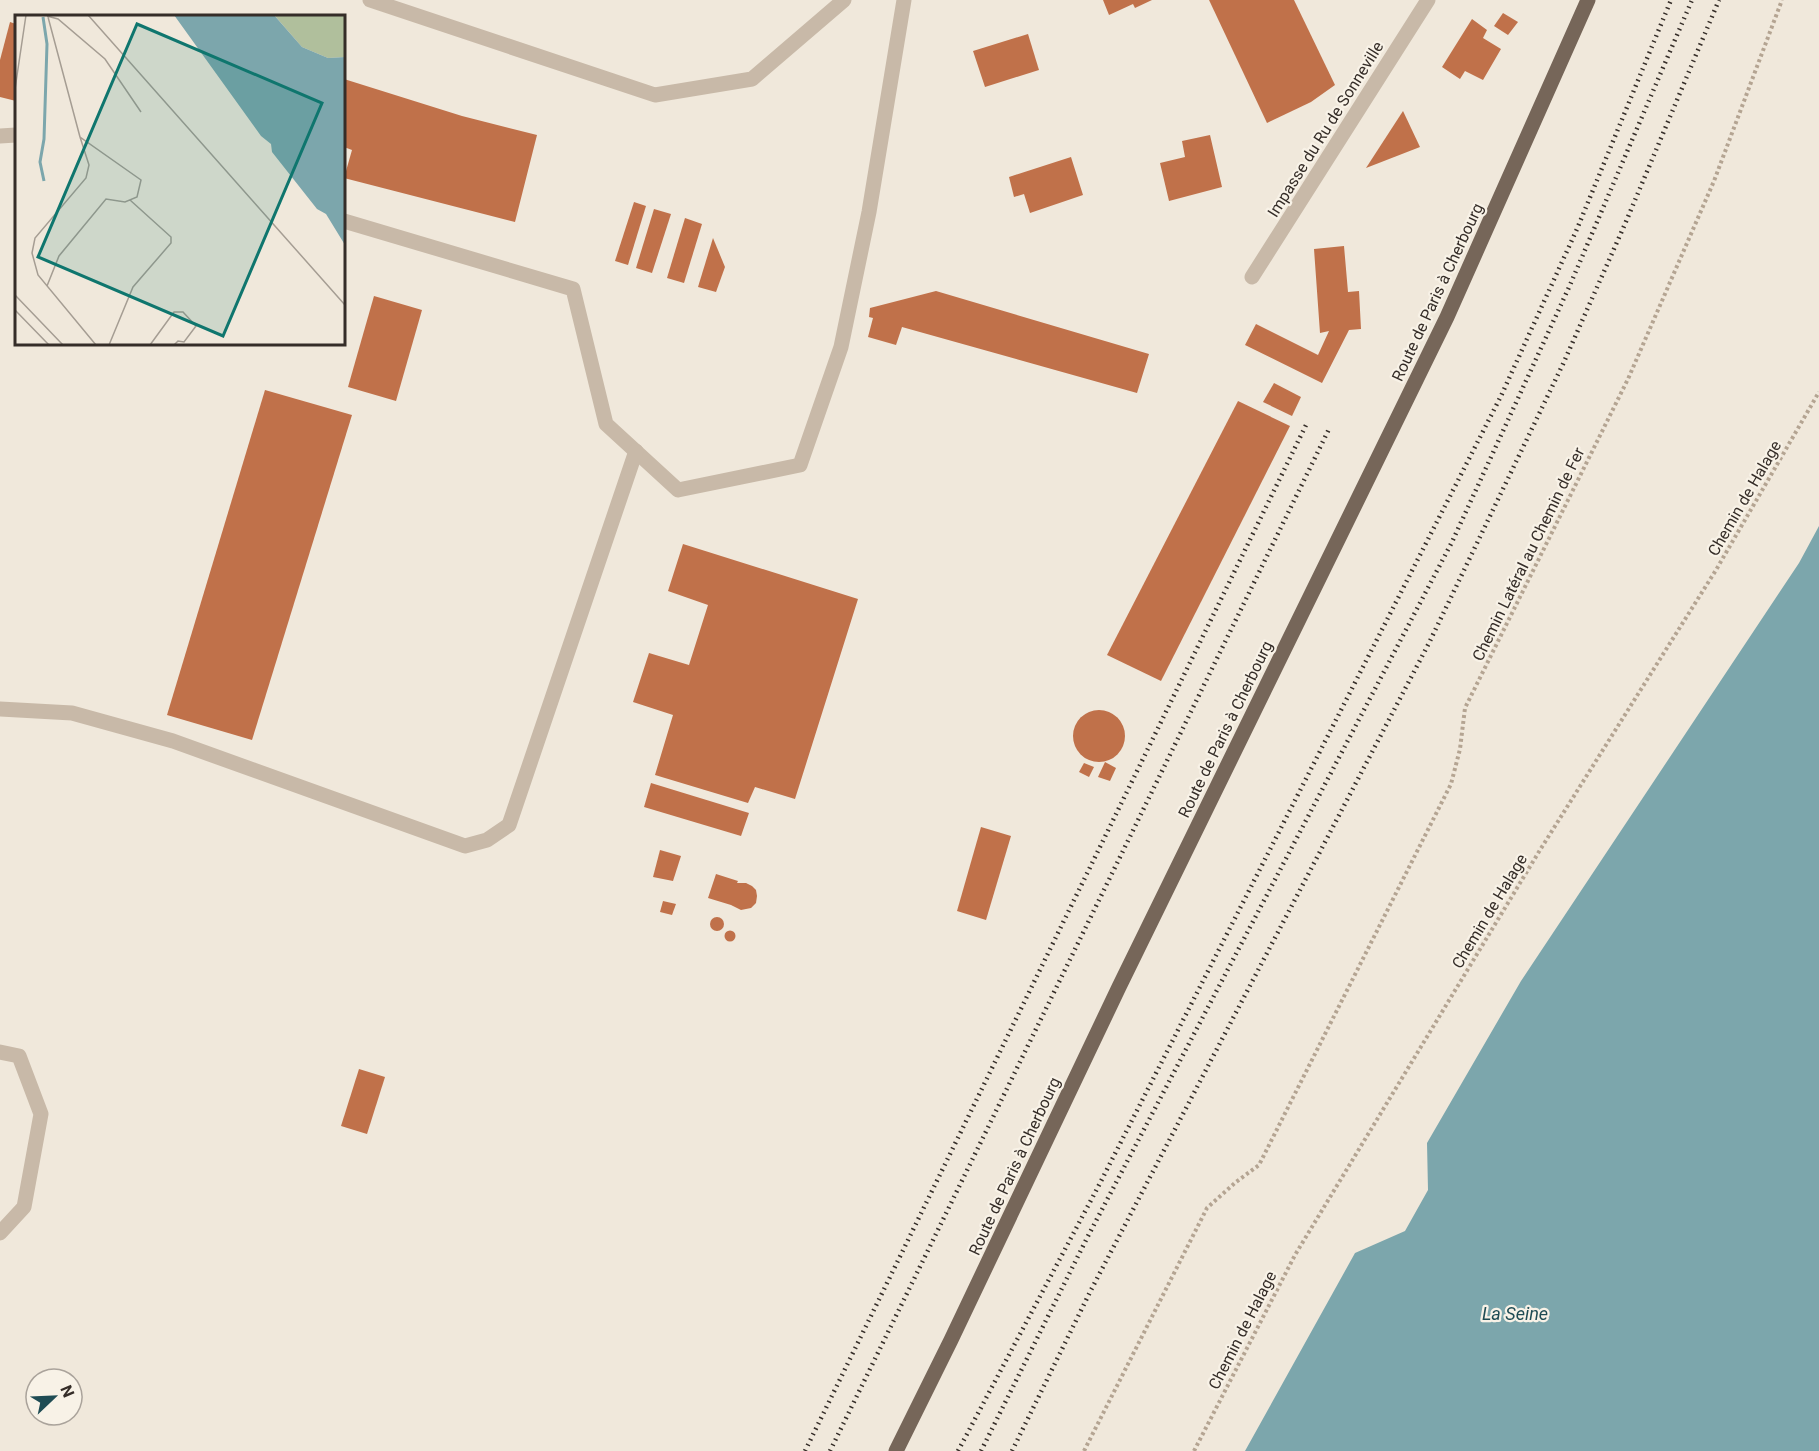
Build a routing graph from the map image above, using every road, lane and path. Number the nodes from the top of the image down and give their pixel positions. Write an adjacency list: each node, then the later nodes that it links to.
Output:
1 (370, 0): 2 (street)
2 (844, 0)
3 (904, 0): 12 (street)
4 (1428, 0): 10 (street, Impasse du Ru de Sonneville)
5 (1587, 0): 16 (main road, Route de Paris à Cherbourg)
6 (1782, 0): 17 (path, Chemin Latéral au Chemin de Fer)
7 (15, 135): 8 (street)
8 (0, 136)
9 (345, 221): 12 (street)
10 (1252, 277)
11 (1819, 392): 18 (path, Chemin de Halage)
12 (636, 451): 13 (street)
13 (0, 709)
14 (0, 1052): 15 (street)
15 (0, 1233)
16 (896, 1451)
17 (1084, 1451)
18 (1194, 1451)

